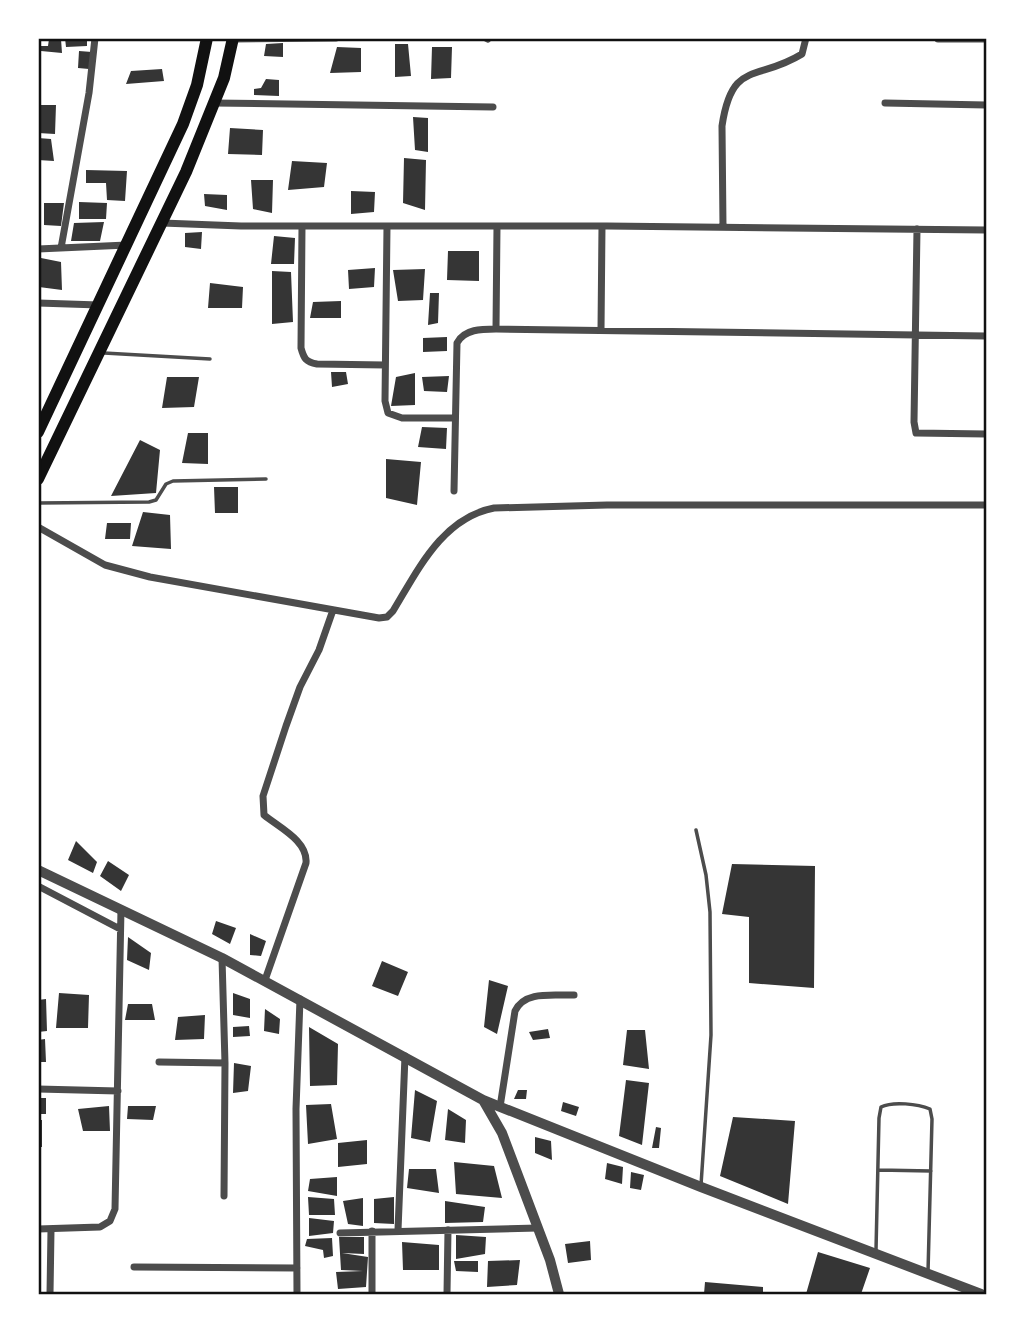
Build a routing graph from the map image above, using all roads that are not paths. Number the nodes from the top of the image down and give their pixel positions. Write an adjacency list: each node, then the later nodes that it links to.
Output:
1 (95, 38): 22 (street)
2 (207, 38): 21 (main road)
3 (336, 38): 8 (street)
4 (806, 38): 18 (street)
5 (939, 38): 6 (street)
6 (986, 38)
7 (233, 39): 8 (street); 9 (main road)
8 (310, 39)
9 (213, 103): 12 (street); 13 (main road)
10 (885, 103): 11 (street)
11 (986, 105)
12 (493, 107)
13 (162, 223): 14 (street); 30 (main road)
14 (302, 226): 15 (street); 32 (street)
15 (387, 226): 16 (street); 32 (street)
16 (496, 226): 17 (street); 26 (street)
17 (602, 226): 18 (street); 27 (street)
18 (723, 227): 19 (street)
19 (917, 229): 20 (street); 28 (street)
20 (986, 230)
21 (127, 245): 22 (street); 25 (main road)
22 (61, 248): 23 (street)
23 (38, 249)
24 (38, 303): 25 (street)
25 (99, 305): 34 (main road)
26 (496, 329): 27 (street); 33 (street)
27 (601, 331): 28 (street)
28 (915, 335): 29 (street); 35 (street)
29 (986, 336)
30 (99, 352): 31 (lane); 37 (main road)
31 (210, 359)
32 (385, 365): 33 (street)
33 (455, 418): 38 (street)
34 (38, 432)
35 (986, 434)
36 (266, 479): 39 (lane)
37 (38, 480)
38 (454, 491)
39 (38, 503)
40 (986, 505): 42 (street)
41 (38, 527): 42 (street)
42 (332, 610): 49 (street)
43 (696, 830): 61 (lane)
44 (38, 870): 46 (street)
45 (38, 886): 47 (street)
46 (121, 909): 47 (street); 48 (street)
47 (120, 929): 56 (street)
48 (222, 958): 49 (street); 54 (street)
49 (265, 980): 51 (street)
50 (574, 995): 58 (street)
51 (300, 999): 52 (street); 72 (street)
52 (405, 1055): 57 (street); 66 (street)
53 (159, 1062): 54 (street)
54 (225, 1063): 62 (street)
55 (38, 1089): 56 (street)
56 (118, 1091): 65 (street)
57 (483, 1100): 58 (street); 63 (street)
58 (500, 1107): 61 (street)
59 (878, 1170): 60 (lane); 60 (lane); 70 (lane)
60 (931, 1171): 73 (lane)
61 (701, 1187): 70 (street)
62 (224, 1196)
63 (538, 1228): 67 (street); 78 (street)
64 (38, 1229): 65 (street)
65 (51, 1230): 74 (street)
66 (398, 1230): 67 (street); 68 (street)
67 (448, 1230): 77 (street)
68 (372, 1231): 69 (street); 76 (street)
69 (340, 1233)
70 (876, 1254): 73 (street)
71 (134, 1267): 72 (street)
72 (297, 1268): 75 (street)
73 (928, 1274): 79 (street)
74 (50, 1294)
75 (297, 1294)
76 (372, 1294)
77 (447, 1294)
78 (559, 1294)
79 (981, 1294)

